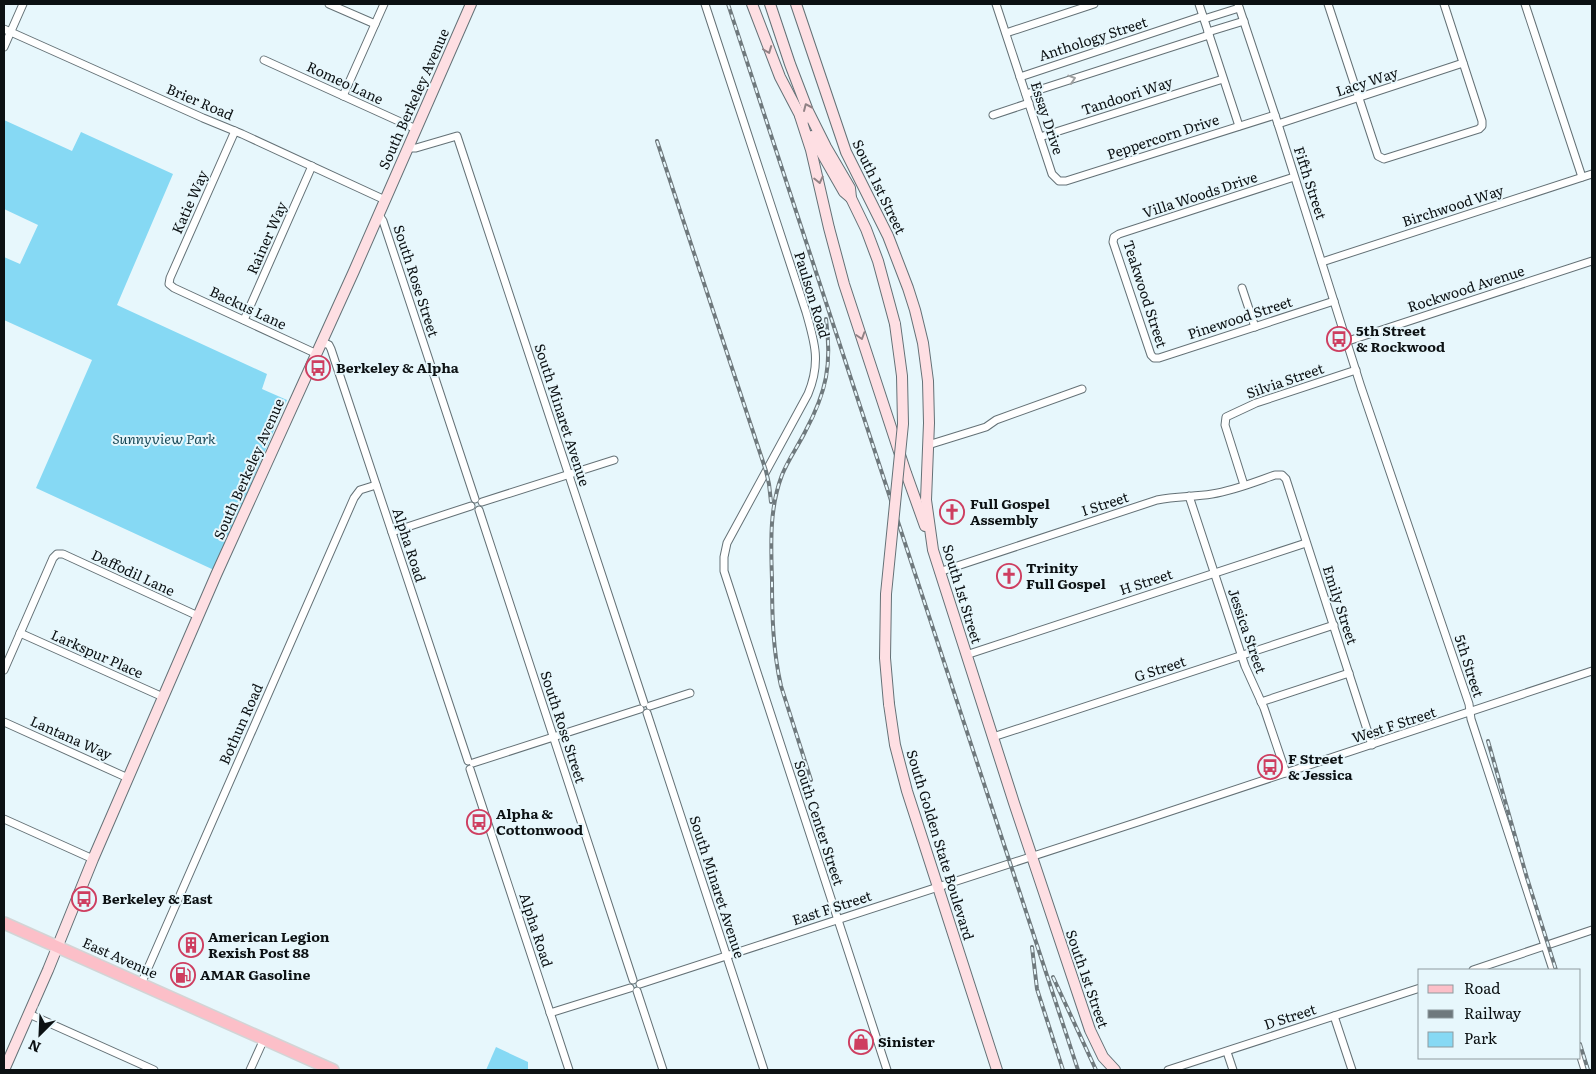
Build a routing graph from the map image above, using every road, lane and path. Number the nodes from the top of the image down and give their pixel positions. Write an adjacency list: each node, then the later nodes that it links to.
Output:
1 (23, 4): 21 (street)
2 (329, 4): 19 (street)
3 (384, 4): 19 (street)
4 (471, 4): 38 (street, South Berkeley Avenue)
5 (705, 4): 79 (street, Paulson Road)
6 (752, 4): 35 (street, one-way to 35)
7 (770, 4): 47 (street, one-way to 7)
8 (796, 4): 64 (street, South 1st Street)
9 (996, 4): 22 (street, Essay Drive)
10 (1094, 4): 22 (street)
11 (1199, 4): 17 (street)
12 (1328, 4): 31 (street)
13 (1444, 4): 26 (street)
14 (1524, 4): 45 (street)
15 (1238, 6): 16 (street, Anthology Street); 18 (street, Fifth Street)
16 (1217, 15): 17 (street, Anthology Street); 20 (street)
17 (1203, 18): 23 (street); 27 (street, Anthology Street)
18 (1244, 21): 20 (street); 34 (street, Fifth Street)
19 (375, 24): 30 (street)
20 (1222, 28): 23 (street)
21 (7, 31): 24 (street); 39 (street, Brier Road)
22 (1006, 33): 27 (street, Essay Drive)
23 (1208, 33): 28 (street); 29 (street, one-way to 23)
24 (4, 48)
25 (264, 60): 30 (street, Romeo Lane)
26 (1463, 63): 31 (street, Lacy Way); 31 (street)
27 (1020, 77): 29 (street, Essay Drive)
28 (1222, 79): 37 (street); 40 (street, Tandoori Way)
29 (1026, 94): 32 (street, Essay Drive)
30 (343, 96): 38 (street, Romeo Lane)
31 (1358, 98): 36 (street, Lacy Way)
32 (1029, 103): 33 (street); 40 (street, Essay Drive)
33 (993, 114)
34 (1275, 114): 36 (street, Fifth Street); 37 (street, Peppercorn Drive)
35 (800, 116): 47 (street); 66 (street, one-way to 66)
36 (1278, 124): 44 (street, Fifth Street)
37 (1238, 126): 46 (street, Peppercorn Drive)
38 (416, 129): 41 (street, South Berkeley Avenue)
39 (235, 131): 42 (street, Brier Road); 53 (street, Katie Way)
40 (1040, 138): 46 (street, Essay Drive)
41 (408, 148): 48 (street, South Berkeley Avenue); 67 (street, South Minaret Avenue)
42 (312, 166): 48 (street, Brier Road); 56 (street, Rainer Way)
43 (1592, 174): 45 (street, Birchwood Way)
44 (1294, 177): 50 (street, Villa Woods Drive); 52 (street, Fifth Street)
45 (1582, 177): 52 (street, Birchwood Way)
46 (1059, 181)
47 (851, 198): 103 (street, South Golden State Boulevard, bridge)
48 (385, 200): 49 (street, South Berkeley Avenue)
49 (378, 215): 59 (street, South Berkeley Avenue); 73 (street, South Rose Street)
50 (1114, 238): 61 (street, Teakwood Street)
51 (1592, 261): 58 (street, Rockwood Avenue)
52 (1322, 262): 55 (street, Fifth Street)
53 (169, 284): 56 (street, Backus Lane)
54 (1242, 288): 57 (street)
55 (1334, 301): 57 (street, Pinewood Street); 58 (street, Fifth Street)
56 (244, 320): 60 (street, Backus Lane)
57 (1255, 327): 61 (street, Pinewood Street)
58 (1348, 341): 62 (street, Fifth Street)
59 (322, 342): 60 (street, South Berkeley Avenue); 70 (street, Alpha Road)
60 (317, 354): 80 (street, South Berkeley Avenue)
61 (1154, 358)
62 (1356, 370): 71 (street, Silvia Street); 92 (street, 5th Street)
63 (1082, 389): 64 (street)
64 (928, 445): 69 (street, South 1st Street)
65 (614, 460): 67 (street)
66 (906, 473): 69 (street); 76 (street)
67 (569, 474): 73 (street); 91 (street, South Minaret Avenue)
68 (1282, 475): 71 (street, I Street); 75 (street, Emily Street)
69 (926, 476): 76 (street, South 1st Street)
70 (376, 485): 74 (street, Alpha Road); 112 (street, Bothun Road)
71 (1244, 485): 72 (street, I Street)
72 (1189, 496): 77 (street, I Street); 78 (street, Jessica Street)
73 (477, 504): 74 (street); 94 (street, South Rose Street)
74 (392, 532): 97 (street, Alpha Road)
75 (1306, 543): 78 (street, H Street); 81 (street, Emily Street)
76 (933, 550): 77 (street, South 1st Street)
77 (939, 572): 83 (street, South 1st Street)
78 (1214, 573): 83 (street, H Street); 84 (street, Jessica Street)
79 (727, 583): 104 (street, South Center Street)
80 (198, 616): 82 (street, Daffodil Lane); 89 (street, South Berkeley Avenue)
81 (1334, 625): 84 (street, G Street); 87 (street, Emily Street)
82 (20, 633): 85 (street); 89 (street, Larkspur Place)
83 (966, 655): 95 (street, South 1st Street)
84 (1241, 656): 90 (street, Jessica Street); 95 (street, G Street)
85 (4, 670)
86 (1592, 671): 92 (street, West F Street)
87 (1349, 673): 90 (street); 96 (street, Emily Street)
88 (690, 693): 91 (street)
89 (163, 697): 99 (street, South Berkeley Avenue)
90 (1261, 702): 98 (street, Jessica Street)
91 (645, 707): 94 (street); 109 (street, South Minaret Avenue)
92 (1470, 712): 96 (street, West F Street); 107 (street, 5th Street)
93 (4, 722): 99 (street, Lantana Way)
94 (553, 737): 97 (street); 113 (street, South Rose Street)
95 (993, 737): 101 (street, South 1st Street)
96 (1372, 745): 98 (street, West F Street)
97 (470, 764): 115 (street, Alpha Road)
98 (1286, 773): 101 (street, West F Street)
99 (128, 778): 102 (street, South Berkeley Avenue)
100 (4, 819): 102 (street)
101 (1032, 856): 103 (street, East F Street); 130 (street, South 1st Street)
102 (93, 859): 108 (street, South Berkeley Avenue)
103 (936, 887): 104 (street, East F Street); 129 (street, South Golden State Boulevard)
104 (838, 919): 109 (street, East F Street); 128 (street, South Center Street)
105 (4, 923): 108 (main road, East Avenue)
106 (1592, 930): 107 (street)
107 (1545, 946): 110 (street); 111 (street, 5th Street)
108 (57, 947): 112 (main road, East Avenue); 116 (street, South Berkeley Avenue)
109 (727, 956): 113 (street, East F Street); 127 (street, South Minaret Avenue)
110 (1476, 969)
111 (1552, 969)
112 (141, 984): 118 (main road, East Avenue)
113 (635, 986): 115 (street, East F Street); 126 (street, South Rose Street)
114 (1418, 989): 117 (street, D Street)
115 (550, 1013): 125 (street, Alpha Road)
116 (29, 1014): 121 (street, South Berkeley Avenue); 122 (street)
117 (1334, 1016): 119 (street, D Street); 133 (street)
118 (264, 1039): 123 (street); 124 (main road, East Avenue)
119 (1227, 1052): 131 (street, D Street); 132 (street)
120 (1581, 1057): 134 (street)
121 (4, 1070)
122 (154, 1070)
123 (250, 1070)
124 (333, 1070)
125 (569, 1070)
126 (662, 1070)
127 (764, 1070)
128 (887, 1070)
129 (997, 1070)
130 (1115, 1070)
131 (1168, 1070)
132 (1233, 1070)
133 (1352, 1070)
134 (1585, 1070)

